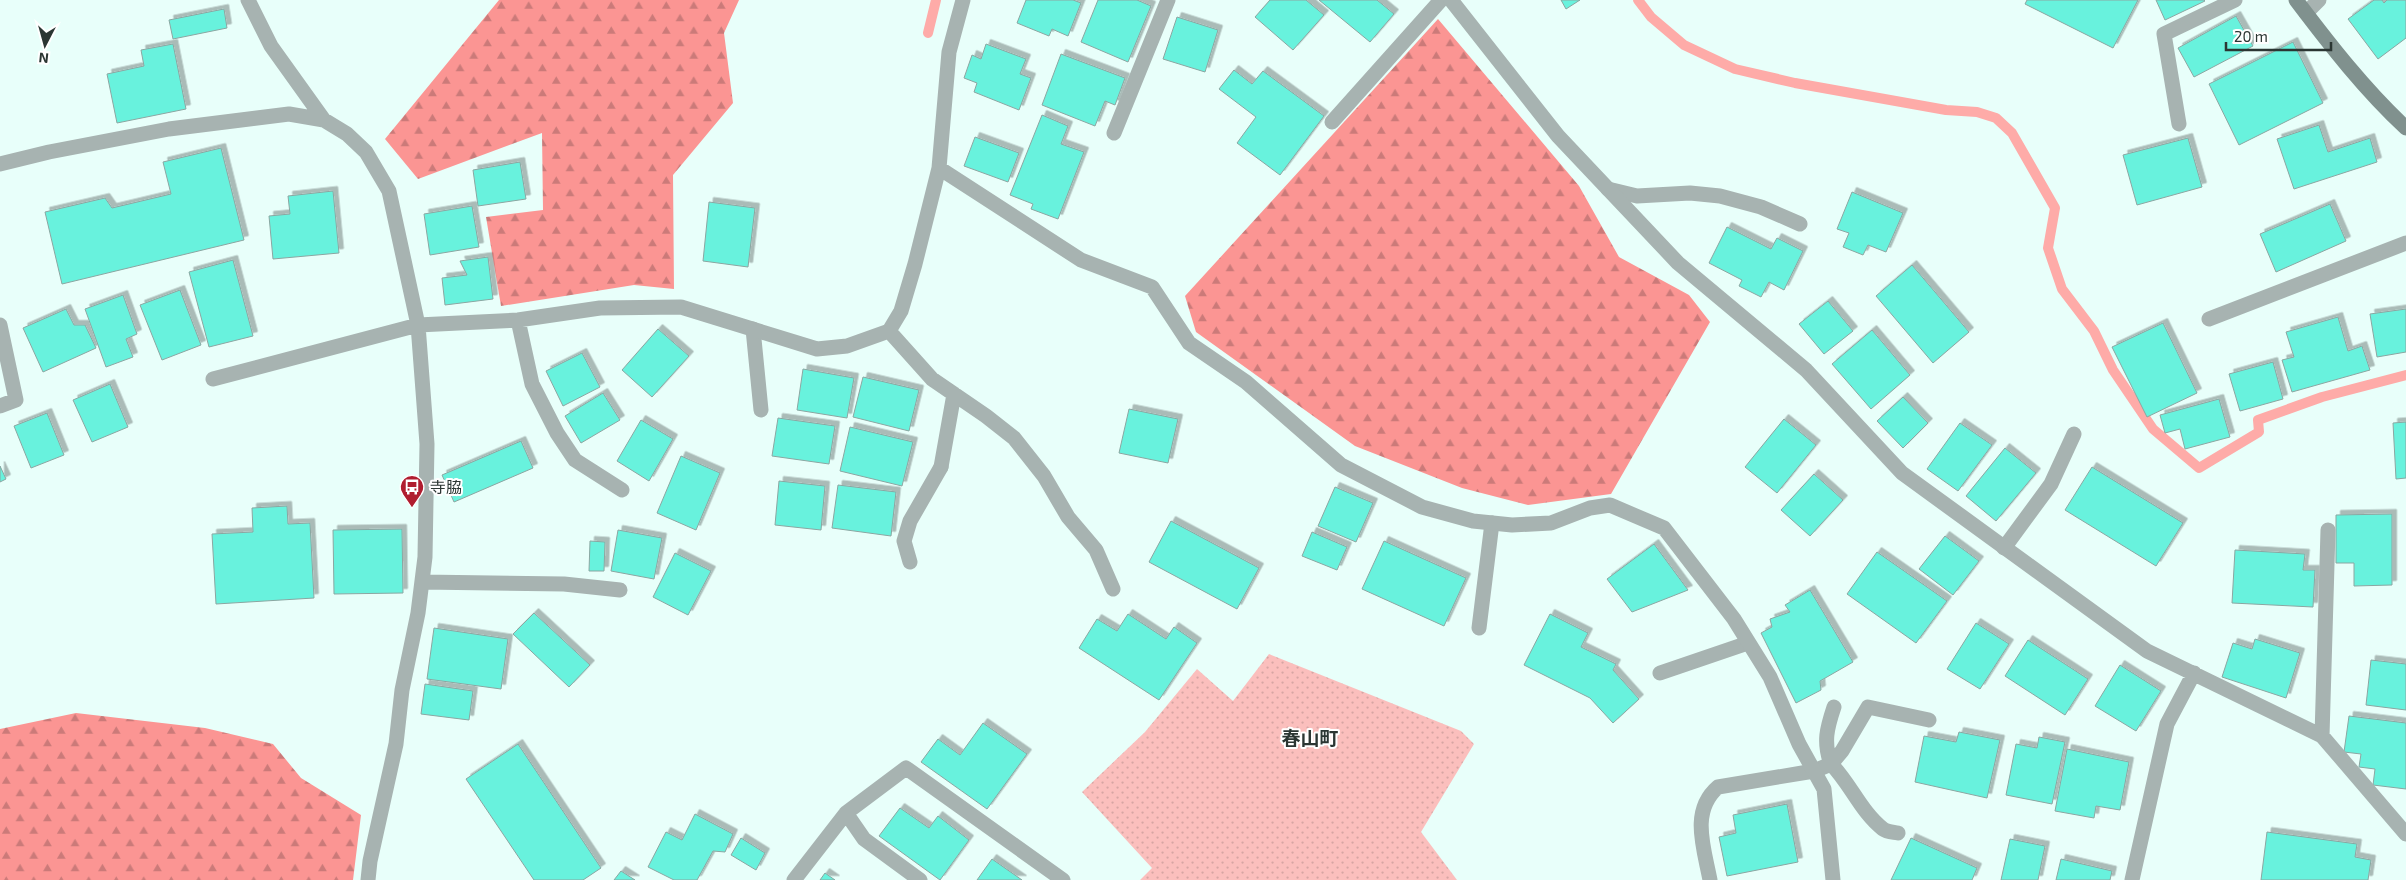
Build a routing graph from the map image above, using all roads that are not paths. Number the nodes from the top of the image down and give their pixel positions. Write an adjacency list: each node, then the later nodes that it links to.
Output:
1 (248, 0): 10 (street)
2 (963, 0): 16 (street)
3 (1168, 0): 14 (street)
4 (1441, 0): 11 (street)
5 (1451, 0): 17 (street)
6 (2235, 0): 12 (street)
7 (2296, 0): 9 (street)
8 (2318, 0): 9 (street)
9 (2306, 13): 13 (street)
10 (324, 120): 15 (street); 23 (street)
11 (1332, 122)
12 (2179, 124)
13 (2406, 128)
14 (1114, 133)
15 (0, 164)
16 (939, 168): 25 (street); 32 (street)
17 (1608, 189): 18 (street); 34 (street)
18 (1800, 224)
19 (2406, 243): 20 (street)
20 (2209, 318)
21 (518, 320): 23 (street); 24 (street); 31 (street)
22 (0, 325): 28 (street)
23 (418, 325): 26 (street); 36 (street)
24 (754, 329): 25 (street); 29 (street)
25 (889, 331): 27 (street)
26 (213, 379)
27 (954, 394): 35 (street); 37 (street)
28 (0, 406)
29 (761, 410)
30 (2074, 434): 34 (street)
31 (622, 490)
32 (1492, 523): 39 (street); 40 (street)
33 (2328, 530): 45 (street)
34 (2004, 548): 42 (street)
35 (910, 562)
36 (422, 582): 38 (street); 51 (street)
37 (1113, 589)
38 (620, 590)
39 (1479, 628)
40 (1748, 643): 41 (street); 47 (street)
41 (1660, 673)
42 (2194, 673): 45 (street); 57 (street)
43 (1834, 707): 46 (street)
44 (1929, 720): 46 (street)
45 (2322, 736): 50 (street)
46 (1831, 764): 47 (street); 49 (street)
47 (1814, 771): 55 (street); 56 (street)
48 (846, 813): 52 (street); 53 (street); 54 (street)
49 (1898, 833)
50 (2406, 834)
51 (368, 880)
52 (794, 880)
53 (920, 880)
54 (1063, 880)
55 (1710, 880)
56 (1833, 880)
57 (2132, 880)

